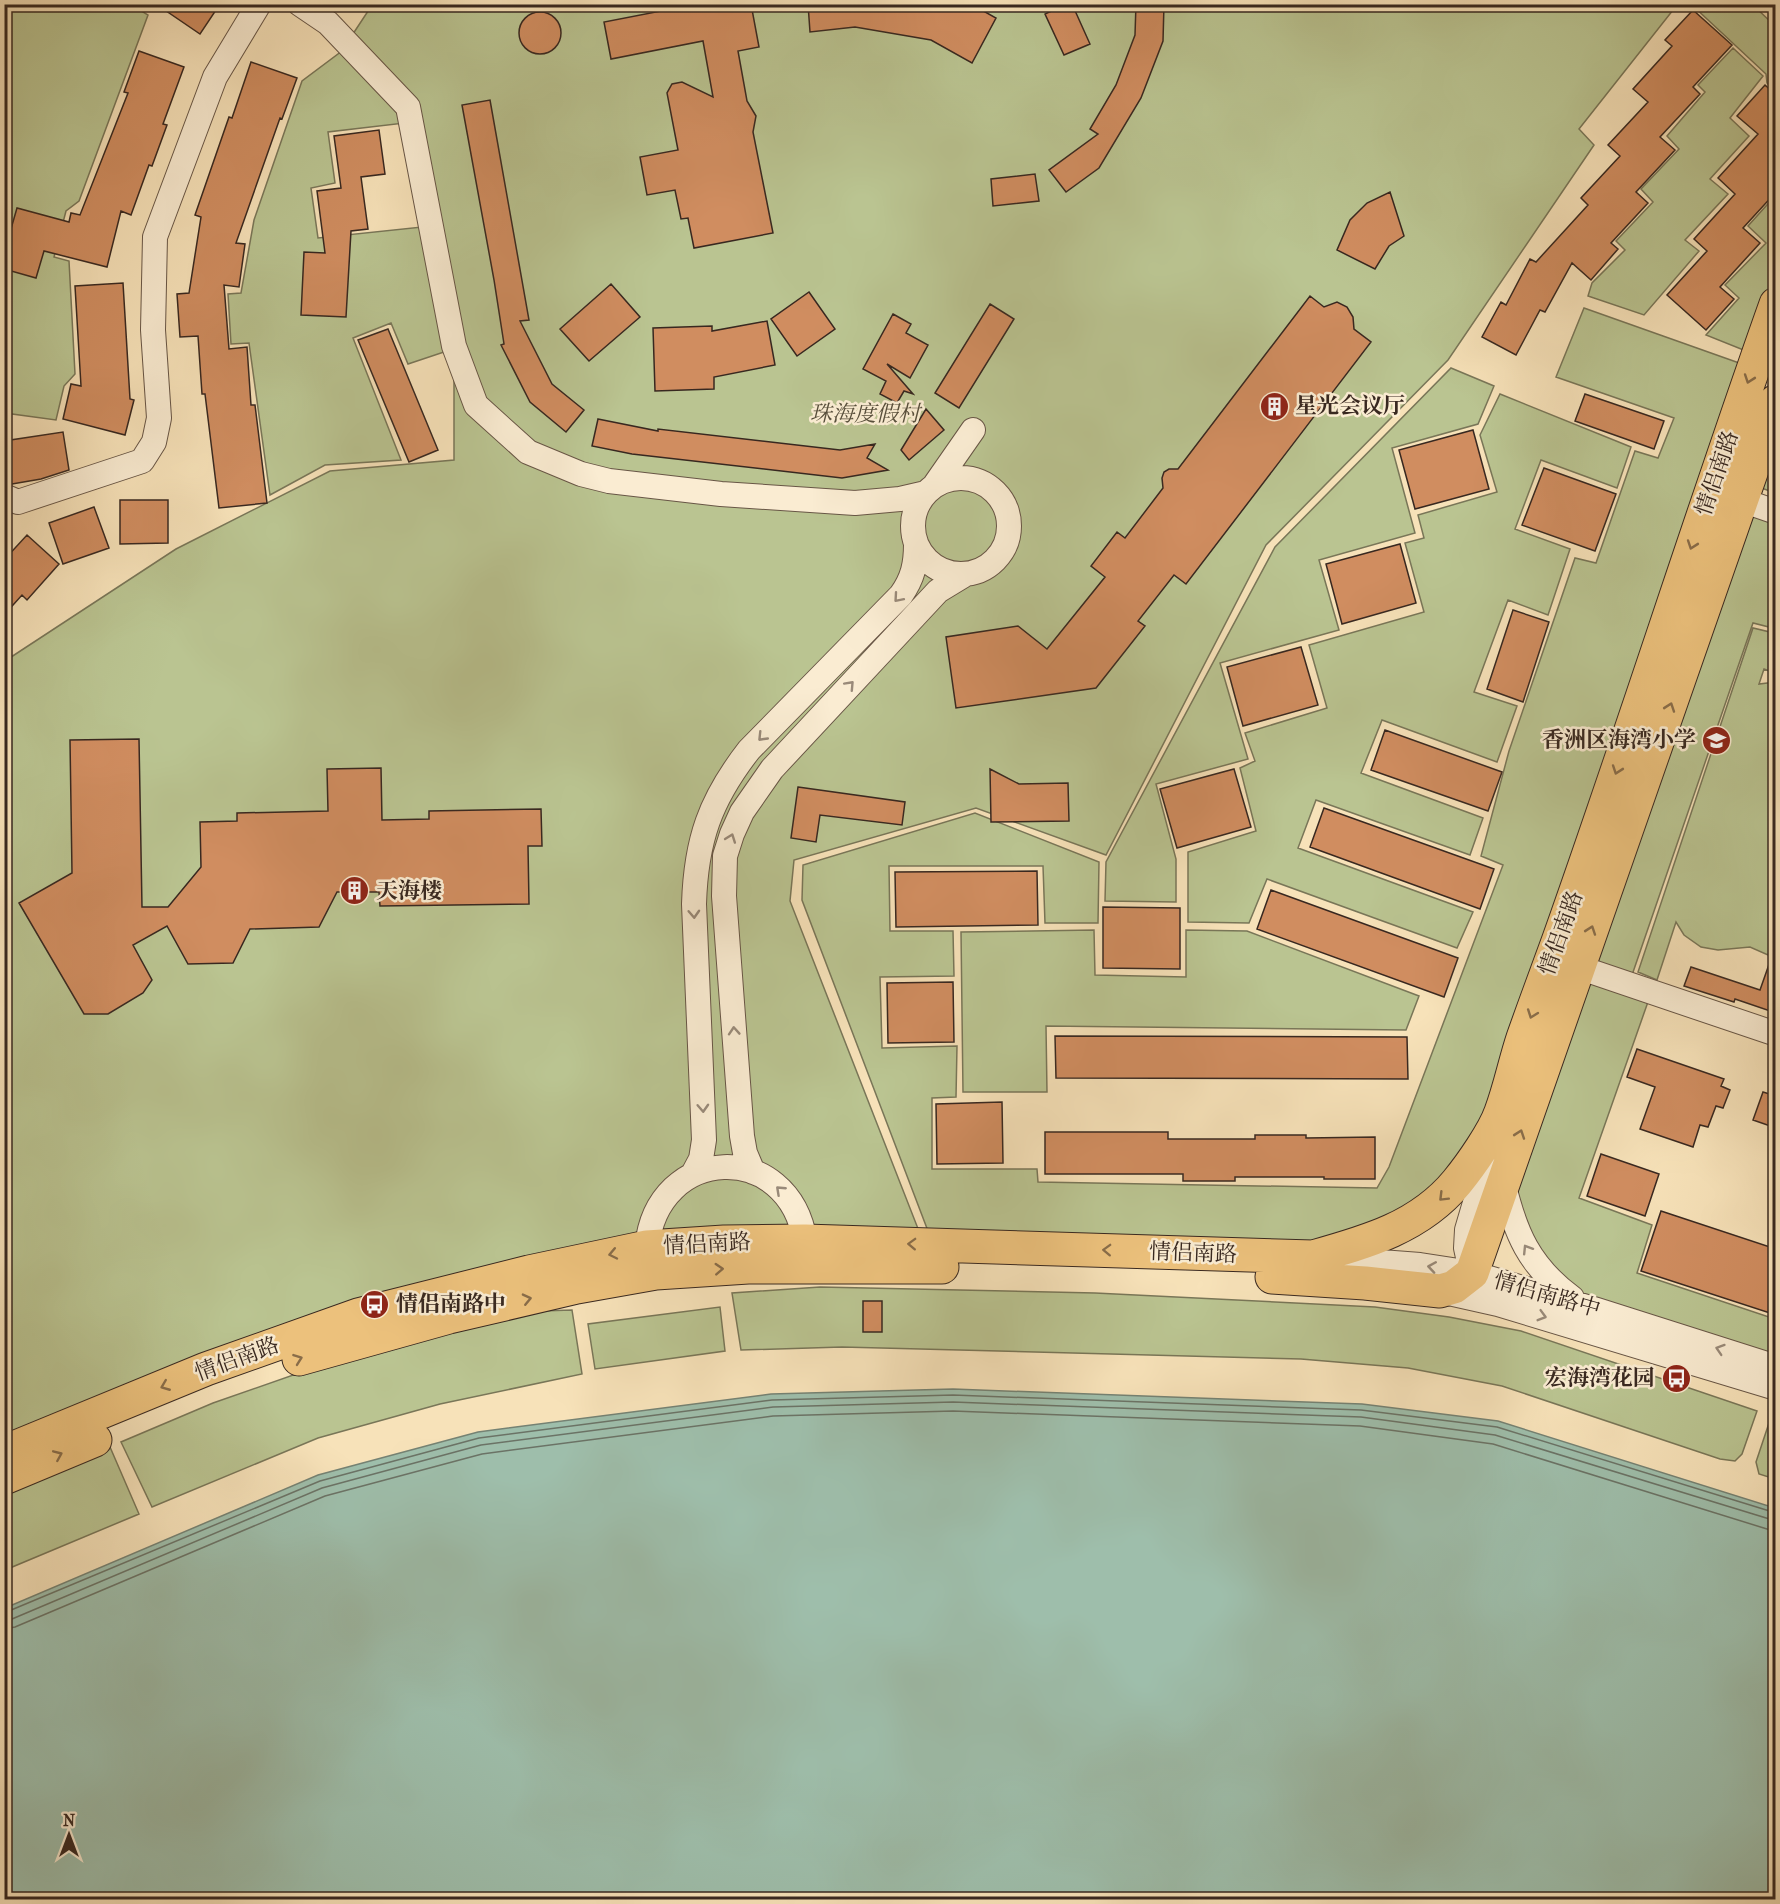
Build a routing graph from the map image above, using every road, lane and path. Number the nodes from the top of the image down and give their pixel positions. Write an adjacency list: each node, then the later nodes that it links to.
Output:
1 (259, 4): 8 (street)
2 (300, 4): 10 (street)
3 (1776, 304): 7 (highway, 情侣南路, one-way to 7)
4 (1776, 401): 9 (highway, 情侣南路)
5 (980, 482): 6 (street); 6 (street); 13 (street)
6 (930, 489): 10 (street); 12 (street)
7 (1711, 490): 9 (street); 16 (highway, 情侣南路, one-way to 16)
8 (4, 496)
9 (1742, 500): 11 (street); 14 (highway, 情侣南路, one-way to 9)
10 (855, 503): 12 (street)
11 (1776, 512)
12 (914, 538): 13 (street); 18 (street, one-way to 18)
13 (966, 574): 17 (street, one-way to 13)
14 (1578, 968): 15 (street); 19 (highway, 情侣南路, one-way to 14)
15 (1776, 1034)
16 (1500, 1115): 22 (highway, 情侣南路, one-way to 22); 23 (street)
17 (753, 1172): 18 (street); 20 (street, one-way to 17)
18 (693, 1174): 21 (street)
19 (1503, 1182): 23 (highway, 情侣南路); 24 (street, one-way to 19)
20 (805, 1241): 21 (highway, 情侣南路); 22 (highway, 情侣南路, one-way to 20)
21 (647, 1247): 27 (highway, 情侣南路, one-way to 27)
22 (1313, 1257): 23 (street, 情侣南路中, one-way to 22)
23 (1479, 1287): 24 (street, 情侣南路中); 26 (street, 情侣南路中, one-way to 26); 28 (highway, 情侣南路, one-way to 23)
24 (1581, 1305): 25 (street, 情侣南路中, one-way to 24)
25 (1776, 1367)
26 (1776, 1388)
27 (4, 1452)
28 (4, 1478)

